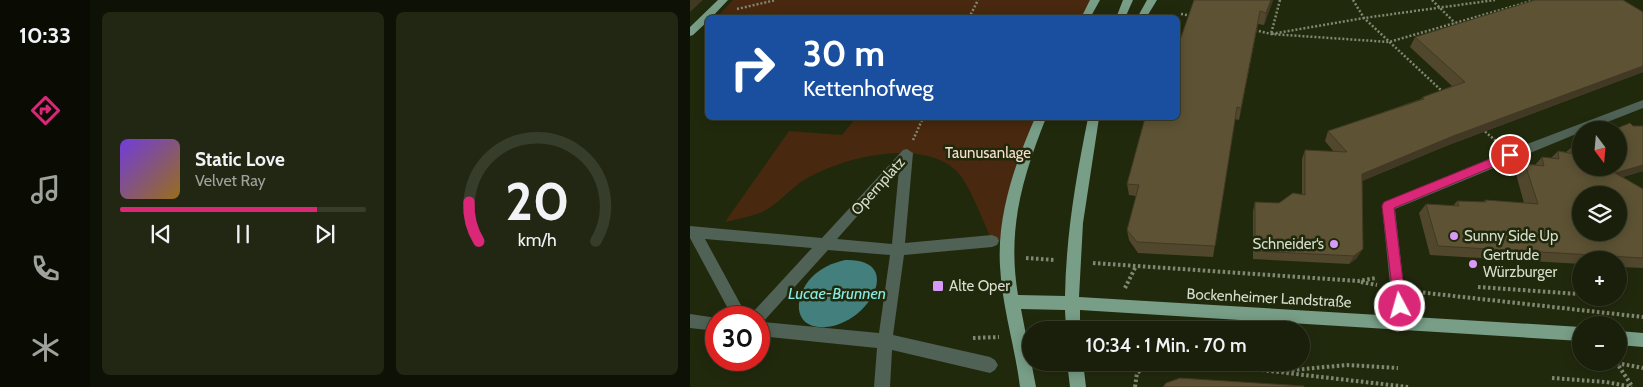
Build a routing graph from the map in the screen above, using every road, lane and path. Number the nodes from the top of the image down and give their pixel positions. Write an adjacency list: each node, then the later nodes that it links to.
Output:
1 (723, 0): 16 (main road)
2 (776, 0): 16 (path)
3 (978, 0): 17 (path)
4 (1095, 0): 18 (main road)
5 (1128, 0): 19 (main road)
6 (1152, 0): 20 (main road)
7 (1280, 0): 28 (path)
8 (1353, 0): 23 (path)
9 (1432, 0): 13 (path)
10 (1495, 0): 13 (path)
11 (1535, 0): 12 (path)
12 (1527, 1): 14 (path); 24 (path)
13 (1438, 8): 23 (path); 24 (path)
14 (1537, 8)
15 (1181, 14): 21 (path)
16 (708, 15)
17 (970, 15)
18 (1087, 15)
19 (1121, 15)
20 (1143, 15)
21 (1194, 16)
22 (705, 18): 27 (main road)
23 (1364, 18): 28 (path); 29 (path)
24 (1456, 23): 26 (path); 29 (path)
25 (1252, 29): 28 (path)
26 (1462, 29)
27 (690, 33)
28 (1271, 34): 29 (path)
29 (1388, 42): 30 (path)
30 (1446, 95)
31 (1643, 104): 37 (street)
32 (922, 120): 36 (path)
33 (1039, 120): 47 (main road)
34 (1094, 120): 48 (main road)
35 (1482, 128): 37 (path)
36 (907, 153): 40 (street, Opernplatz); 41 (street, Opernplatz)
37 (1510, 155): 43 (street)
38 (692, 237): 40 (street); 49 (street)
39 (992, 241): 41 (street)
40 (826, 244): 41 (street); 50 (street, Opernplatz)
41 (898, 250): 60 (street, Opernplatz)
42 (1136, 266): 43 (path)
43 (1397, 275): 55 (street)
44 (1478, 287): 46 (path)
45 (1442, 294): 51 (path)
46 (1572, 294)
47 (1014, 302): 48 (main road, Bockenheimer Landstraße); 71 (main road)
48 (1071, 303): 53 (main road); 55 (main road, Bockenheimer Landstraße)
49 (734, 306)
50 (768, 306)
51 (1643, 317)
52 (690, 321): 54 (street)
53 (1072, 321)
54 (705, 323)
55 (1402, 323): 57 (main road, Bockenheimer Landstraße)
56 (770, 330): 60 (street)
57 (1572, 333)
58 (1627, 339): 59 (main road)
59 (1643, 340)
60 (885, 341): 62 (street); 72 (street, Opernplatz)
61 (1627, 364): 64 (path)
62 (990, 365)
63 (1398, 368): 69 (path)
64 (1643, 368)
65 (1076, 371): 73 (main road)
66 (1142, 371): 74 (path)
67 (1269, 371): 69 (path)
68 (1622, 371): 76 (path)
69 (1278, 372): 75 (path)
70 (1552, 378): 76 (path)
71 (1028, 379)
72 (882, 387)
73 (1078, 387)
74 (1135, 387)
75 (1408, 387)
76 (1632, 387)

